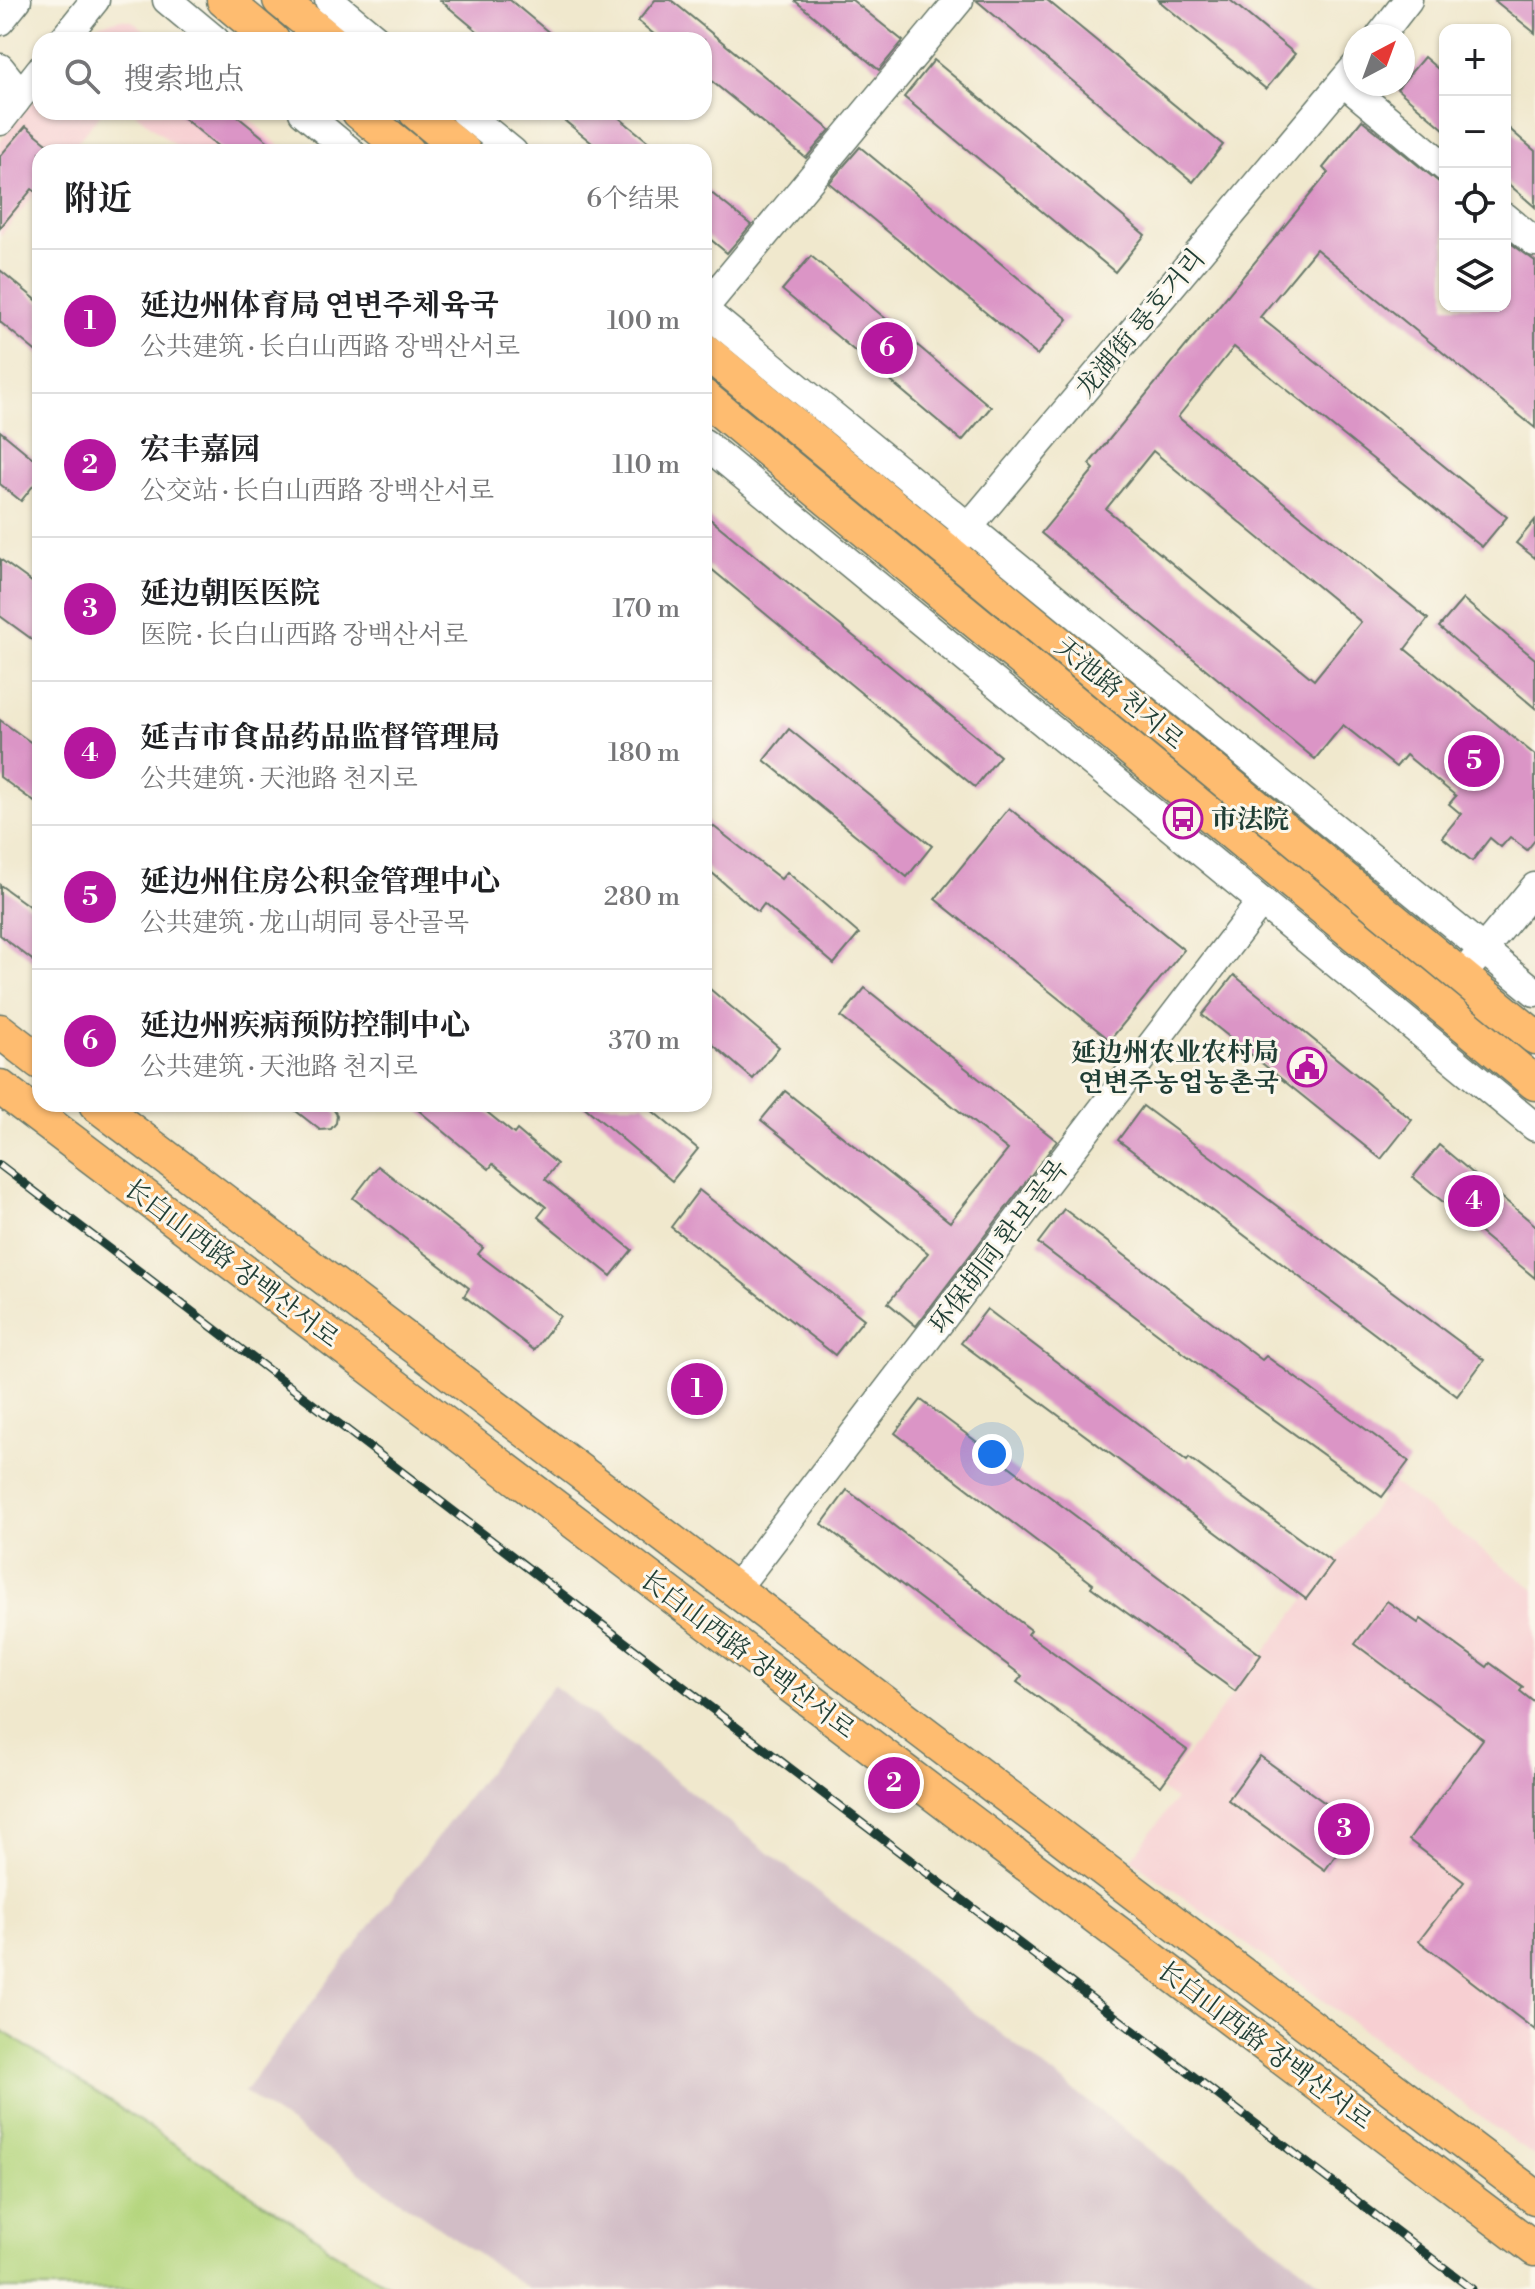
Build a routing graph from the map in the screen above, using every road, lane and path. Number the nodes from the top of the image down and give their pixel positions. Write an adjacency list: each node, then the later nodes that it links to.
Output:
1 (17, 0): 9 (street)
2 (95, 0): 11 (street)
3 (167, 0): 12 (street)
4 (224, 0): 13 (main road)
5 (280, 0): 8 (main road)
6 (959, 0): 31 (street)
7 (1408, 0): 10 (street)
8 (337, 12): 14 (street)
9 (0, 21)
10 (1389, 24)
11 (69, 32)
12 (205, 32)
13 (262, 32)
14 (366, 32)
15 (0, 68): 19 (street)
16 (32, 79): 19 (street)
17 (1343, 81): 36 (street, 龙湖街 룡호거리)
18 (1372, 96): 28 (street)
19 (5, 108)
20 (313, 120): 24 (street)
21 (369, 120): 25 (main road)
22 (426, 120): 26 (main road)
23 (474, 120): 27 (street)
24 (341, 144)
25 (398, 144)
26 (454, 144)
27 (503, 144)
28 (1439, 161)
29 (1511, 222): 30 (street)
30 (1535, 242)
31 (712, 299)
32 (712, 316): 36 (street, 天池路 천지로)
33 (712, 356): 36 (main road, 天池路 천지로)
34 (712, 404): 37 (main road, 天池路 천지로)
35 (712, 450): 39 (street)
36 (958, 539): 37 (street, 龙湖街 룡호거리); 40 (street, 天池路 천지로); 41 (main road, 天池路 천지로)
37 (926, 580): 46 (main road, 天池路 천지로)
38 (1535, 887): 40 (street)
39 (1261, 902): 51 (street); 52 (street, 环保胡同 환보골목)
40 (1483, 950): 41 (street); 42 (street, 天池路 천지로)
41 (1462, 976): 44 (main road, 天池路 천지로)
42 (1535, 992)
43 (0, 1031): 45 (main road)
44 (1535, 1037)
45 (32, 1056)
46 (1535, 1083)
47 (0, 1087): 48 (main road, 长白山西路 장백산서로)
48 (32, 1111)
49 (33, 1112): 54 (main road, 长白山西路 장백산서로)
50 (106, 1112): 52 (main road, 长白山西路 장백산서로)
51 (1535, 1127)
52 (734, 1591): 53 (main road, 长白山西路 장백산서로)
53 (1535, 2197)
54 (1535, 2249)

